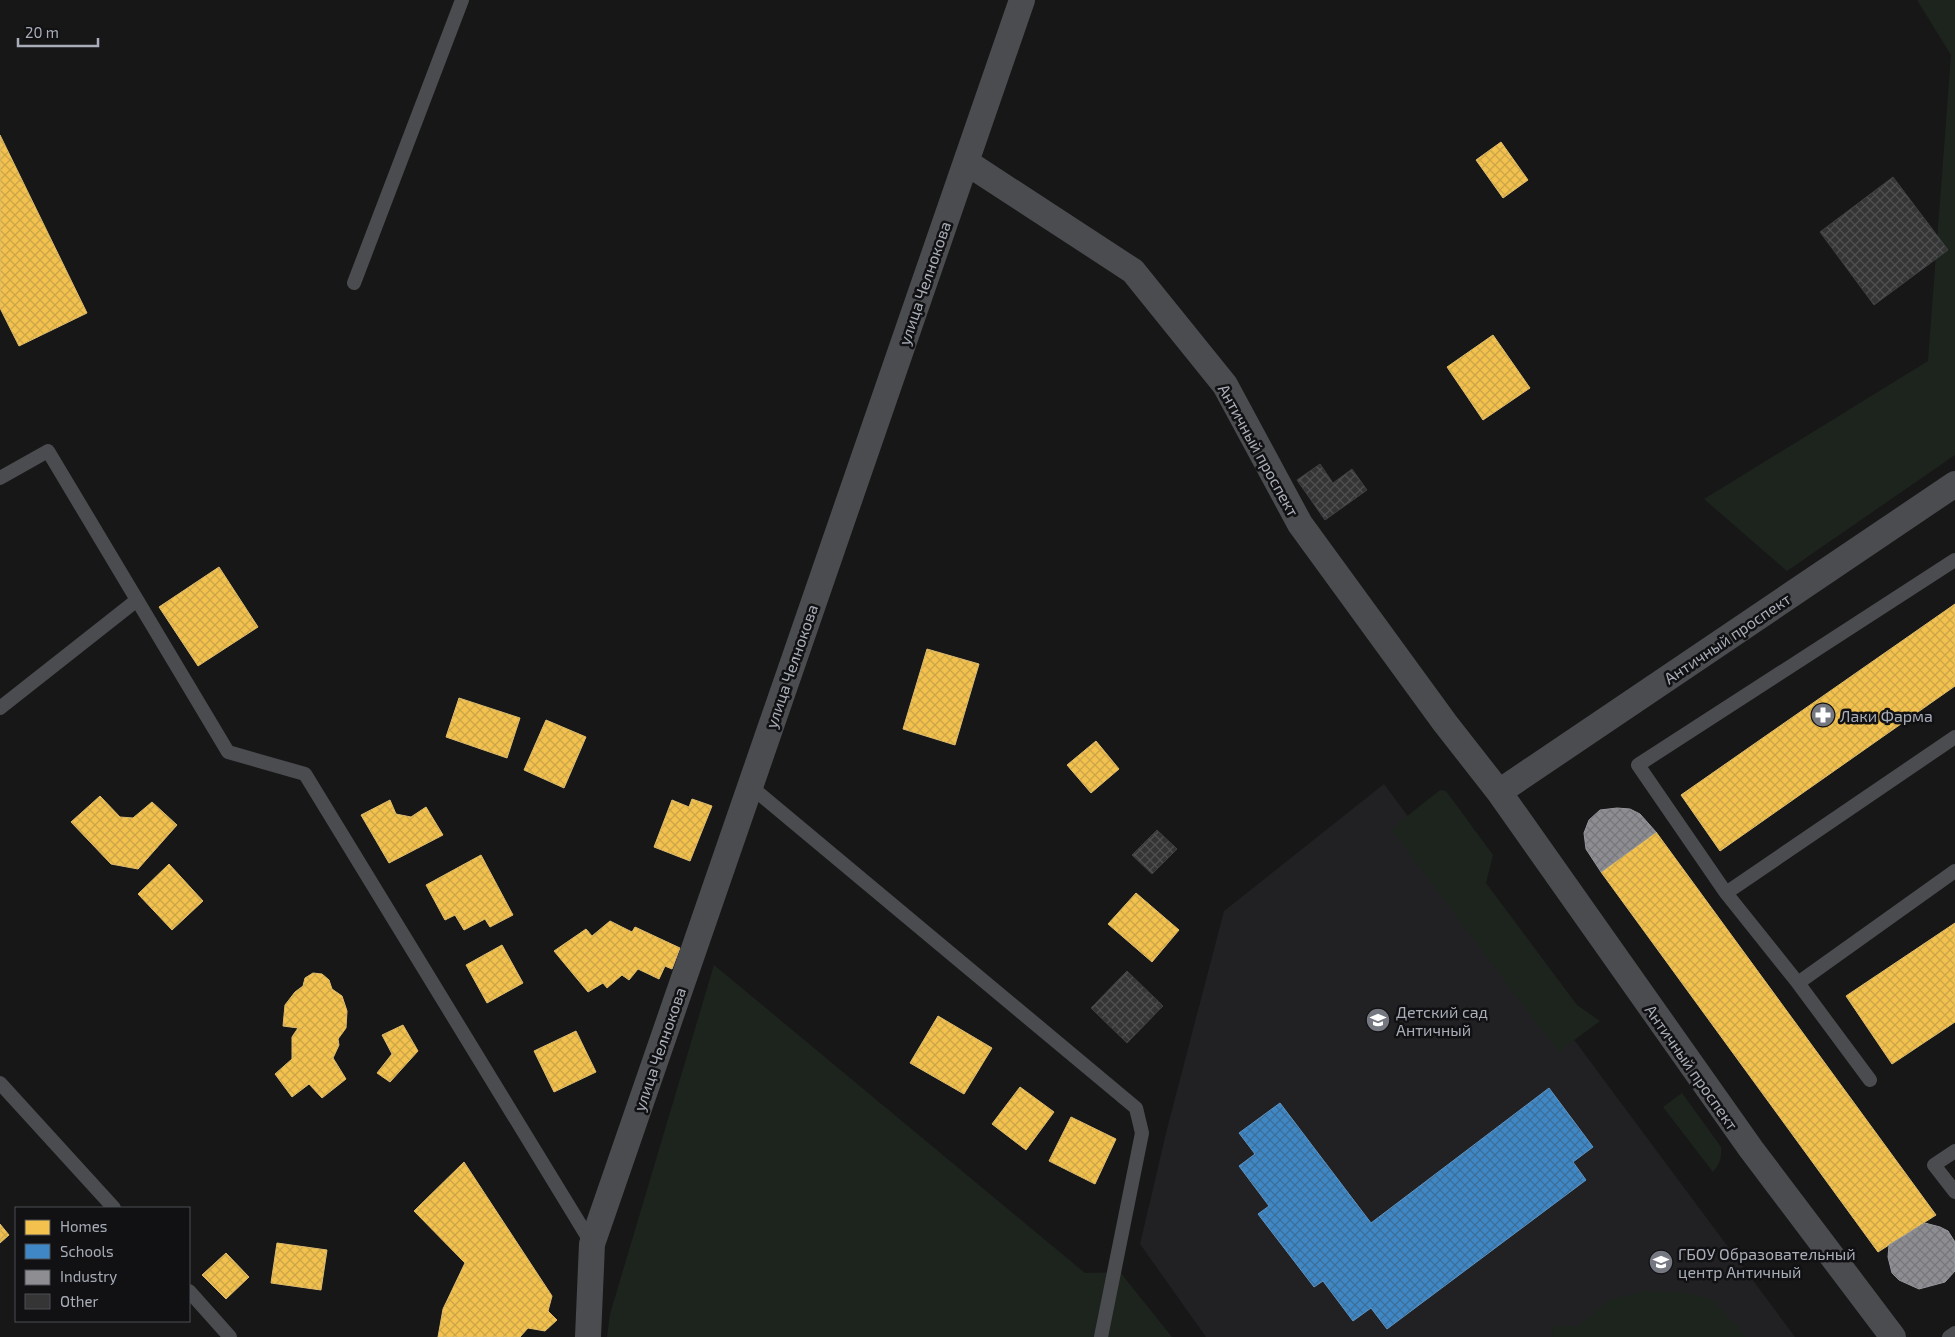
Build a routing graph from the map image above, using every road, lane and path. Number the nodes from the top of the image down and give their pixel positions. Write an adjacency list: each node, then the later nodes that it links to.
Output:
1 (462, 0): 4 (lane)
2 (1022, 0): 3 (street, улица Челнокова)
3 (966, 162): 11 (street, улица Челнокова); 12 (street, Античный проспект)
4 (354, 283)
5 (0, 478): 8 (lane)
6 (1955, 484): 12 (street, Античный проспект)
7 (1955, 560): 14 (lane)
8 (137, 600): 9 (lane); 21 (lane)
9 (0, 708)
10 (1955, 737): 14 (lane)
11 (749, 785): 21 (street, улица Челнокова); 26 (lane)
12 (1498, 792): 27 (street, Античный проспект)
13 (1955, 871): 15 (lane)
14 (1726, 893): 15 (lane)
15 (1798, 983): 16 (lane)
16 (1870, 1080)
17 (0, 1083): 20 (lane)
18 (1955, 1151): 19 (lane)
19 (1955, 1192)
20 (113, 1207)
21 (592, 1244): 25 (street, улица Челнокова)
22 (190, 1292): 24 (lane)
23 (1955, 1333): 28 (lane)
24 (230, 1337)
25 (588, 1337)
26 (1101, 1337)
27 (1893, 1337)
28 (1949, 1337)

